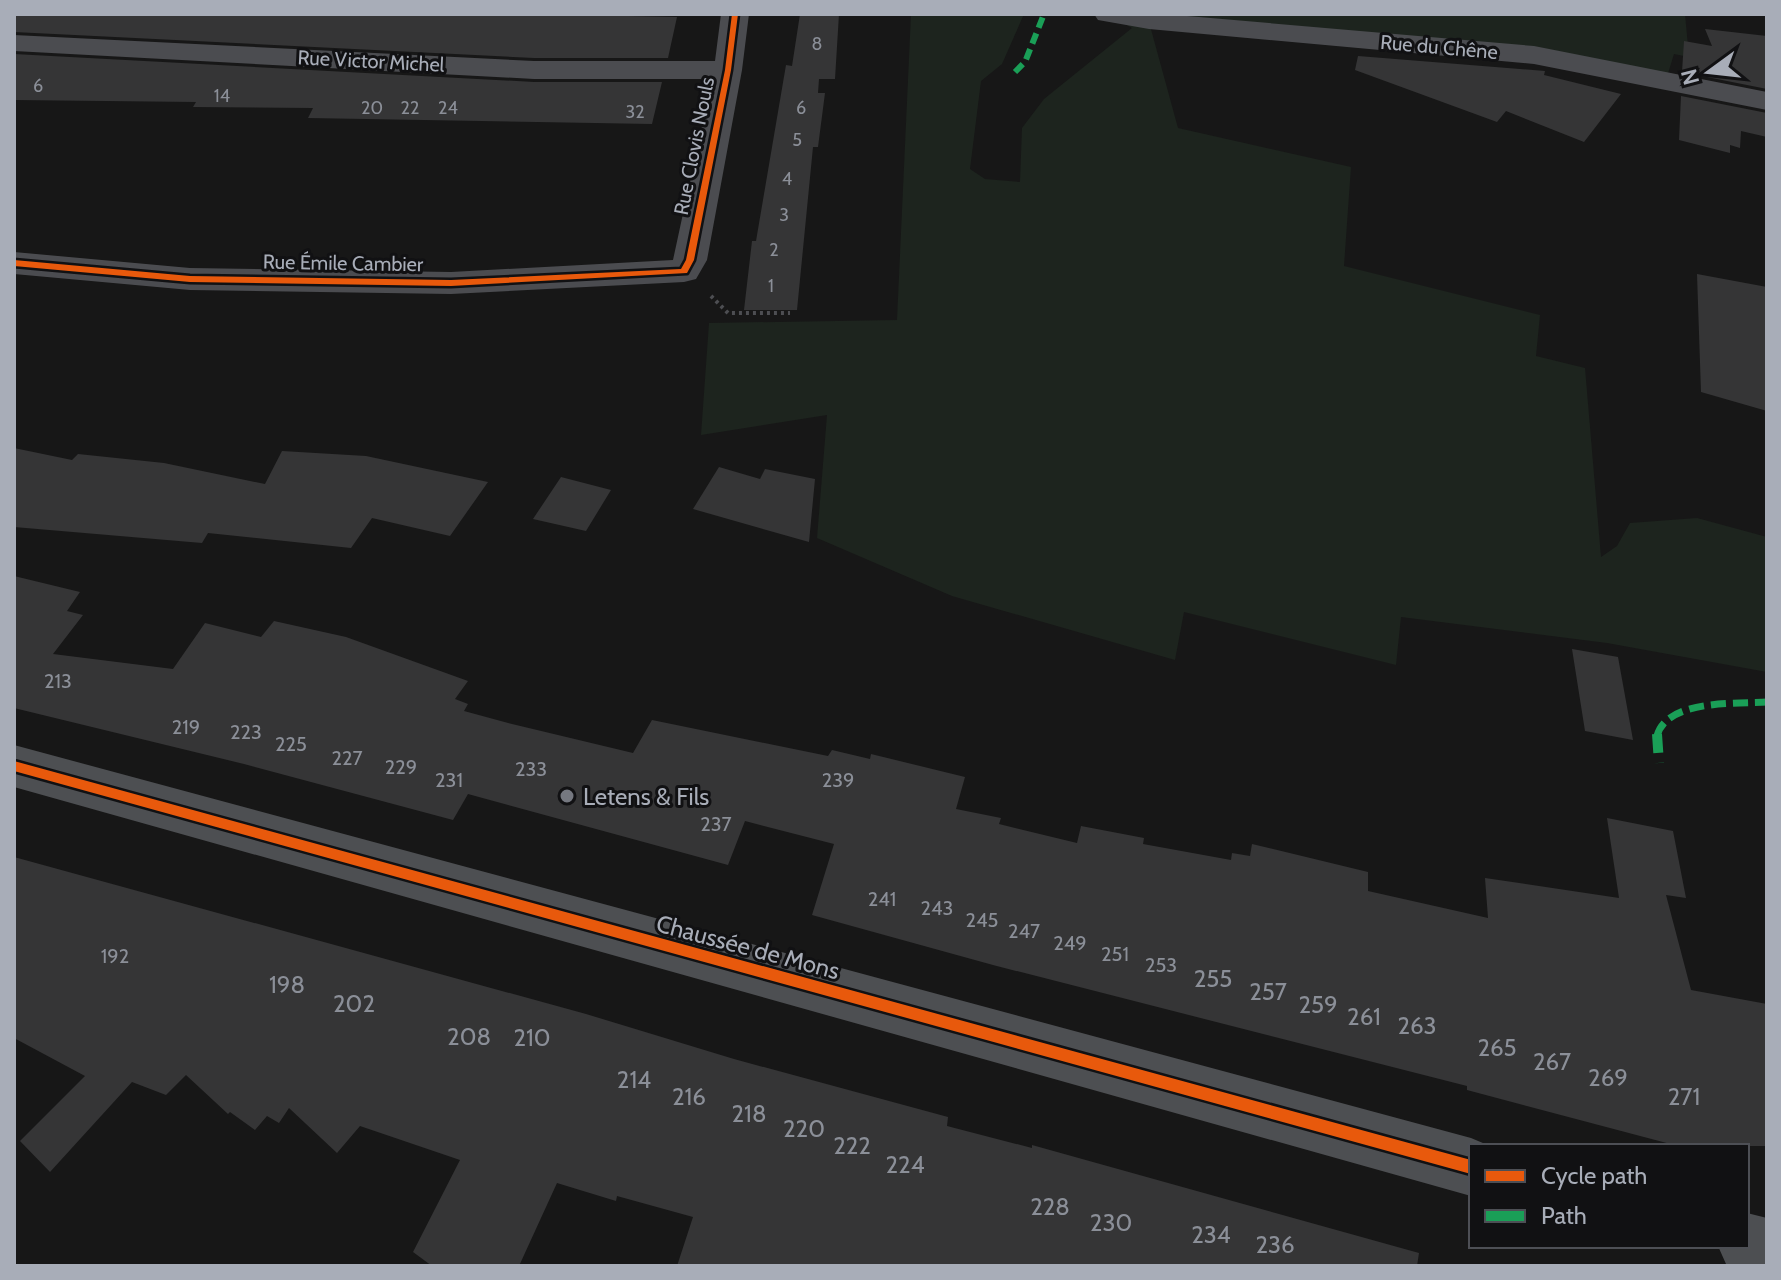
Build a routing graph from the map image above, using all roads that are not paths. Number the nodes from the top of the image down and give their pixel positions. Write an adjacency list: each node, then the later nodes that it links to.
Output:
1 (63, 14): 4 (street)
2 (735, 14): 5 (street, Rue Clovis Nouls)
3 (1108, 14): 6 (street, Rue du Chêne)
4 (27, 42): 5 (street, Rue Victor Michel)
5 (728, 70): 8 (street, Rue Clovis Nouls)
6 (1767, 101)
7 (14, 263): 8 (street, Rue Émile Cambier)
8 (678, 272)
9 (14, 766): 10 (main road, Chaussée de Mons)
10 (1469, 1166)

